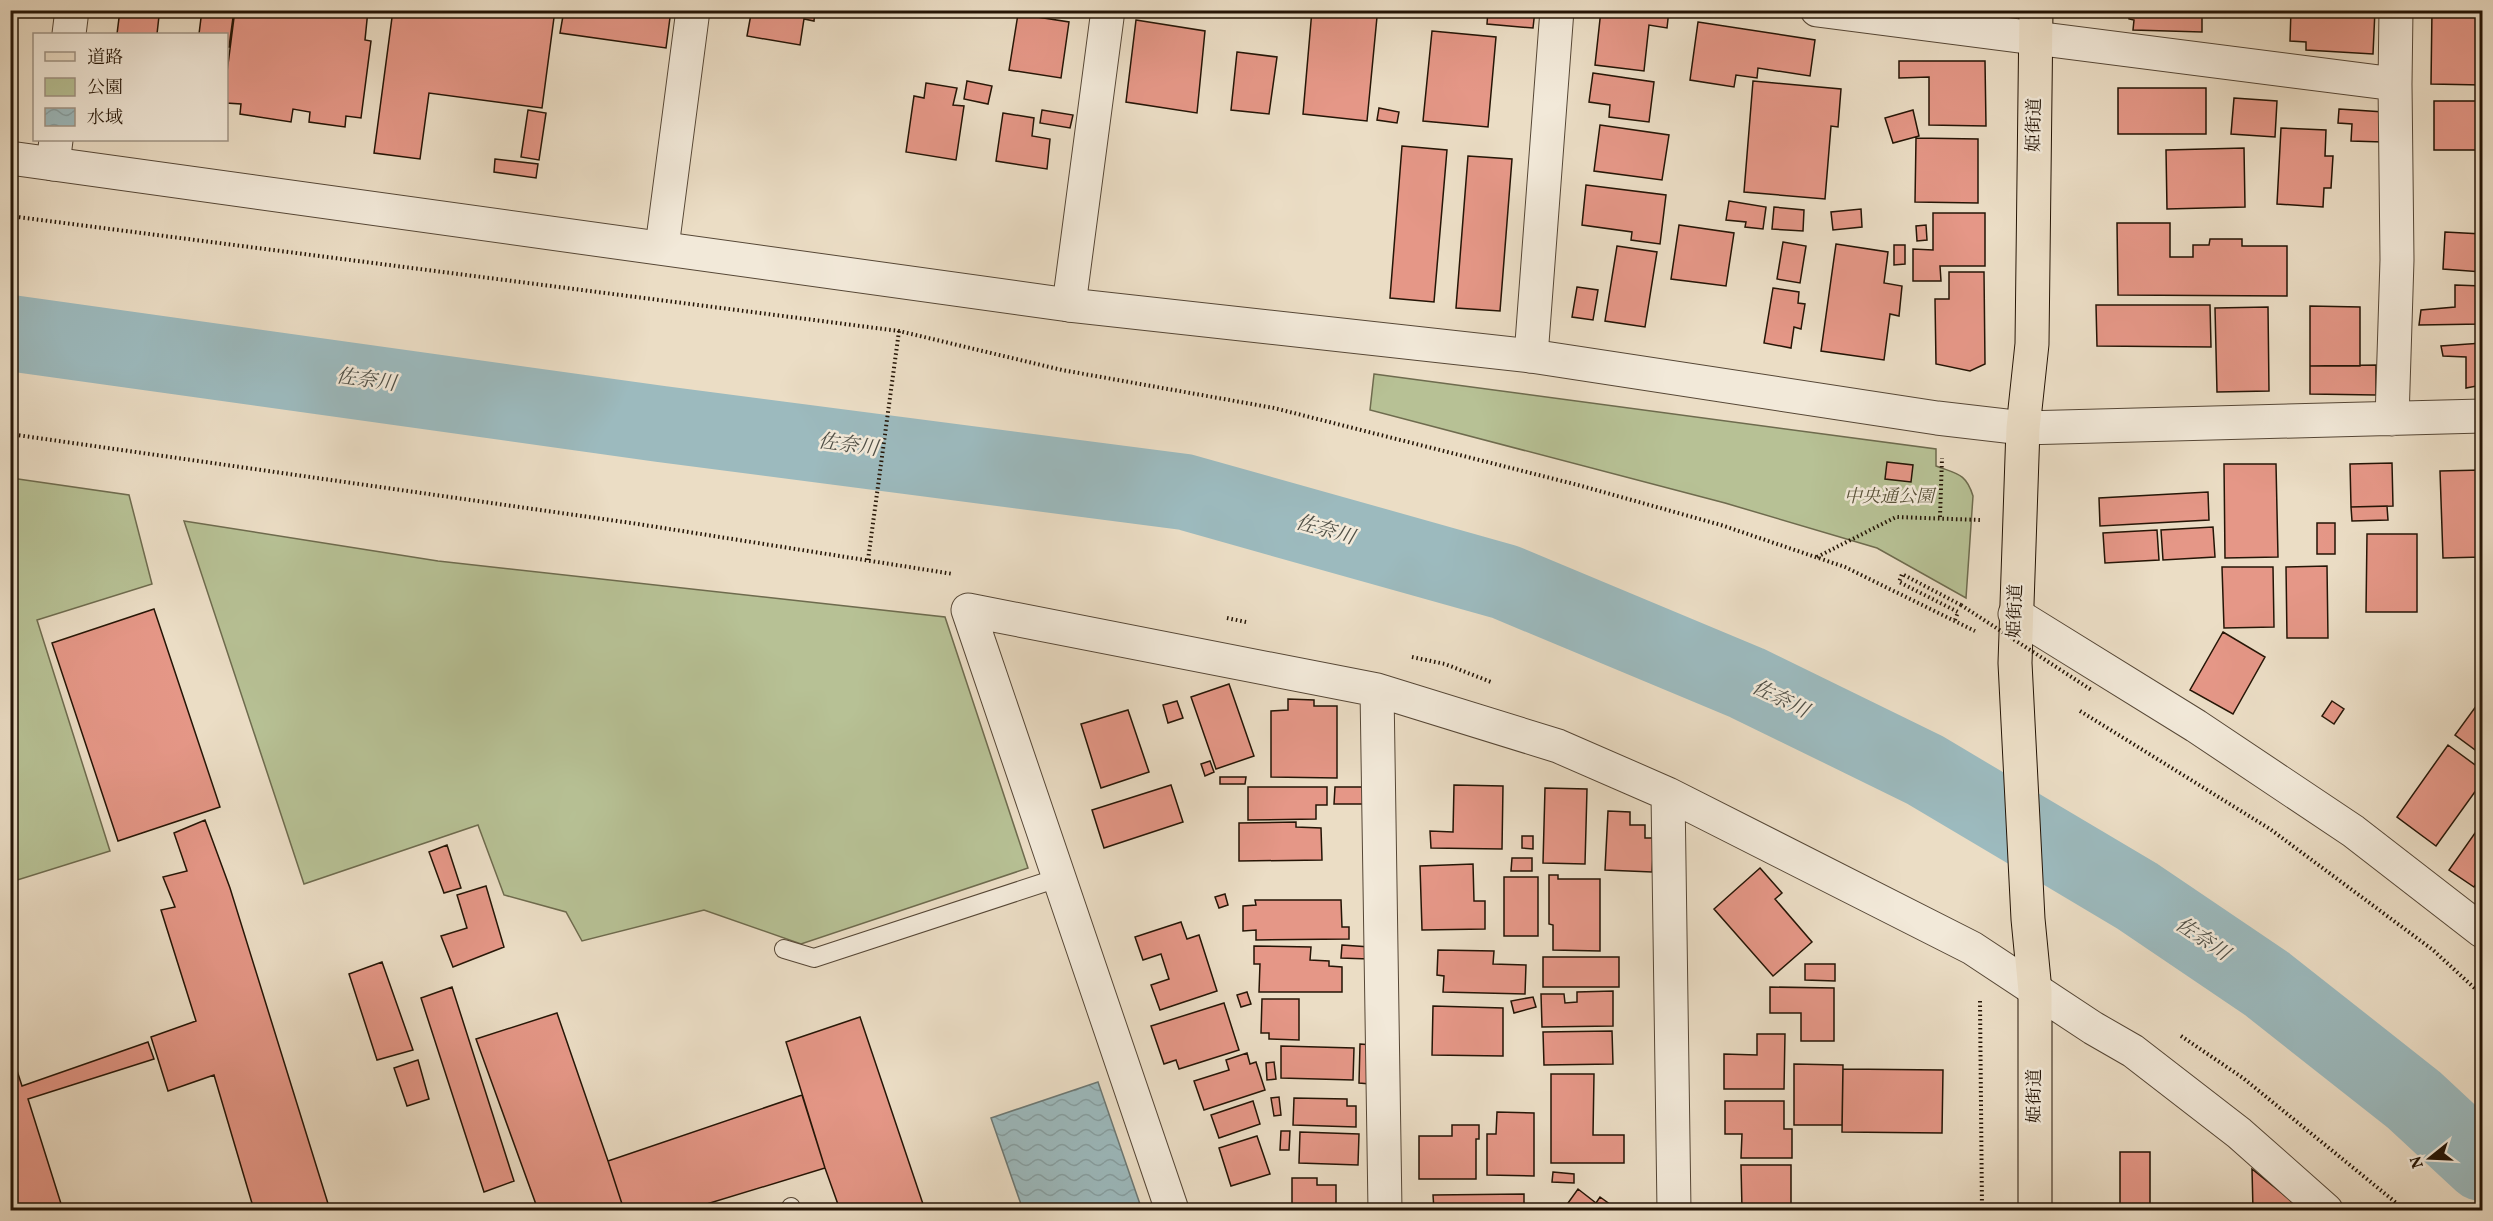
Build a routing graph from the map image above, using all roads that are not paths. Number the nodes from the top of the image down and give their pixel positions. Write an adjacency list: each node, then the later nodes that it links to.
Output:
1 (72, 10): 8 (street)
2 (693, 10): 12 (street)
3 (1108, 10): 13 (street)
4 (1557, 10): 14 (street)
5 (1817, 10): 7 (street)
6 (2396, 10): 9 (street)
7 (2036, 25): 9 (street); 17 (main road, 姫街道)
8 (69, 33)
9 (2394, 84): 16 (street)
10 (55, 152): 11 (street); 12 (street)
11 (10, 158)
12 (662, 247): 13 (street)
13 (1069, 305): 14 (street)
14 (1531, 356): 17 (street)
15 (2482, 416): 16 (street)
16 (2392, 419): 17 (street)
17 (2023, 428): 18 (main road, 姫街道)
18 (2015, 614): 22 (street); 24 (main road, 姫街道)
19 (1377, 690): 20 (street); 21 (street); 26 (street)
20 (1668, 794): 24 (street); 27 (street)
21 (1058, 878): 23 (lane); 25 (street)
22 (2482, 931)
23 (784, 949)
24 (2035, 991): 28 (main road, 姫街道); 29 (street)
25 (1172, 1210)
26 (1385, 1210)
27 (1674, 1210)
28 (2035, 1210)
29 (2326, 1210)

